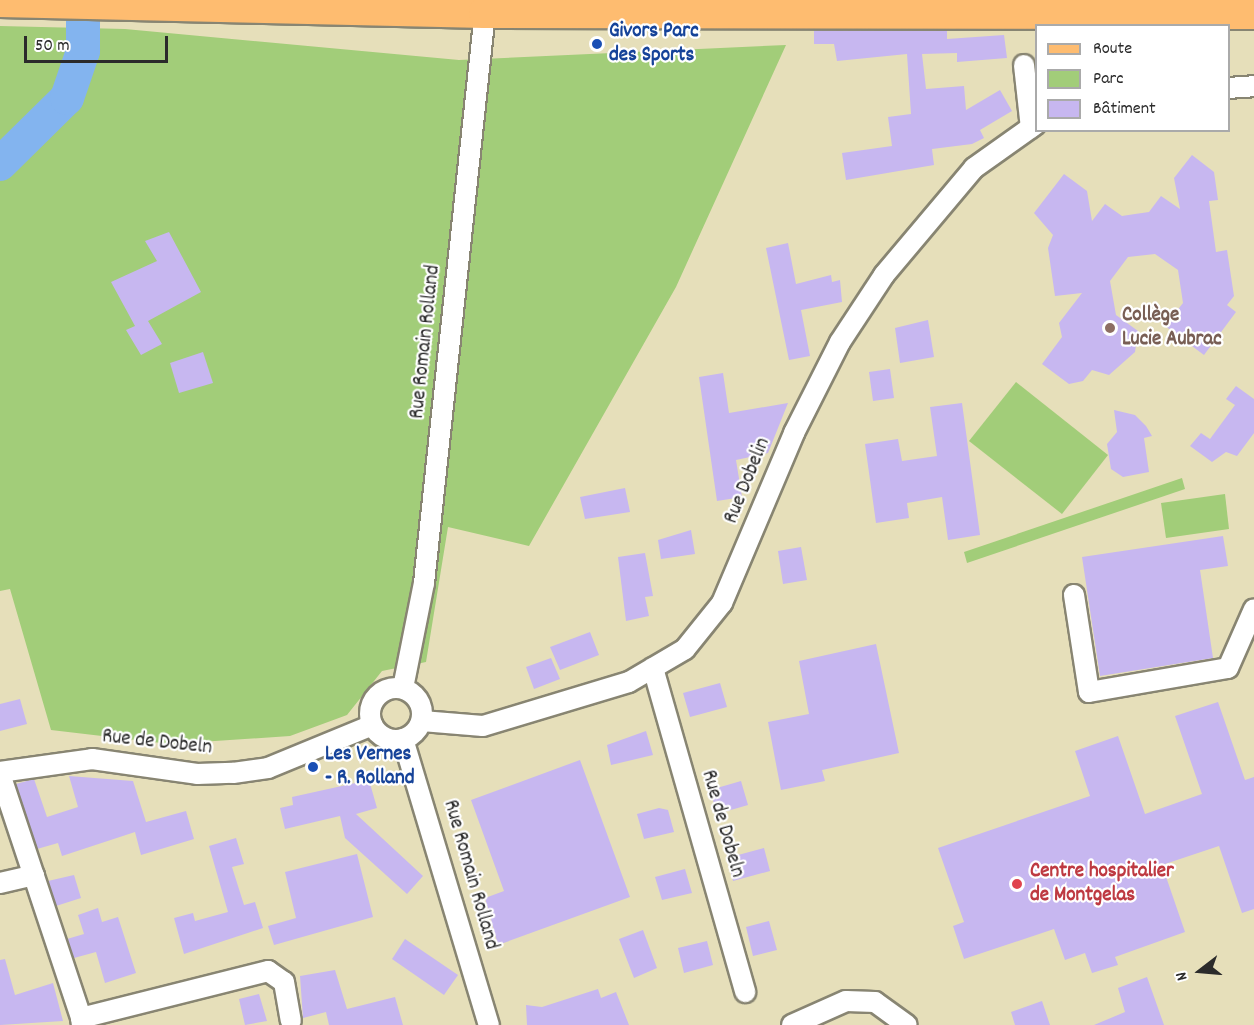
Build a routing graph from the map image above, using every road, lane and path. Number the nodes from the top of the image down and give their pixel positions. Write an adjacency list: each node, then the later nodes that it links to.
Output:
1 (0, 1): 2 (main road)
2 (485, 6): 3 (main road); 12 (street, Rue Romain Rolland)
3 (1105, 6): 4 (main road)
4 (1254, 13)
5 (1024, 64): 8 (street)
6 (1254, 86): 7 (street)
7 (1230, 88)
8 (1034, 126): 11 (street, Rue Dobelin)
9 (1074, 595): 10 (street)
10 (1254, 609)
11 (653, 668): 13 (street, Rue Dobelin); 19 (street, Rue de Dobeln)
12 (403, 688): 13 (street); 14 (street)
13 (422, 721): 15 (street)
14 (373, 725): 15 (street); 16 (street, Rue de Dobeln)
15 (403, 739): 22 (street, Rue Romain Rolland)
16 (0, 773): 17 (street)
17 (34, 875): 18 (street); 21 (street)
18 (0, 883)
19 (745, 992)
20 (291, 1020): 21 (street)
21 (82, 1022)
22 (489, 1025)
23 (792, 1025): 24 (street)
24 (907, 1025)

